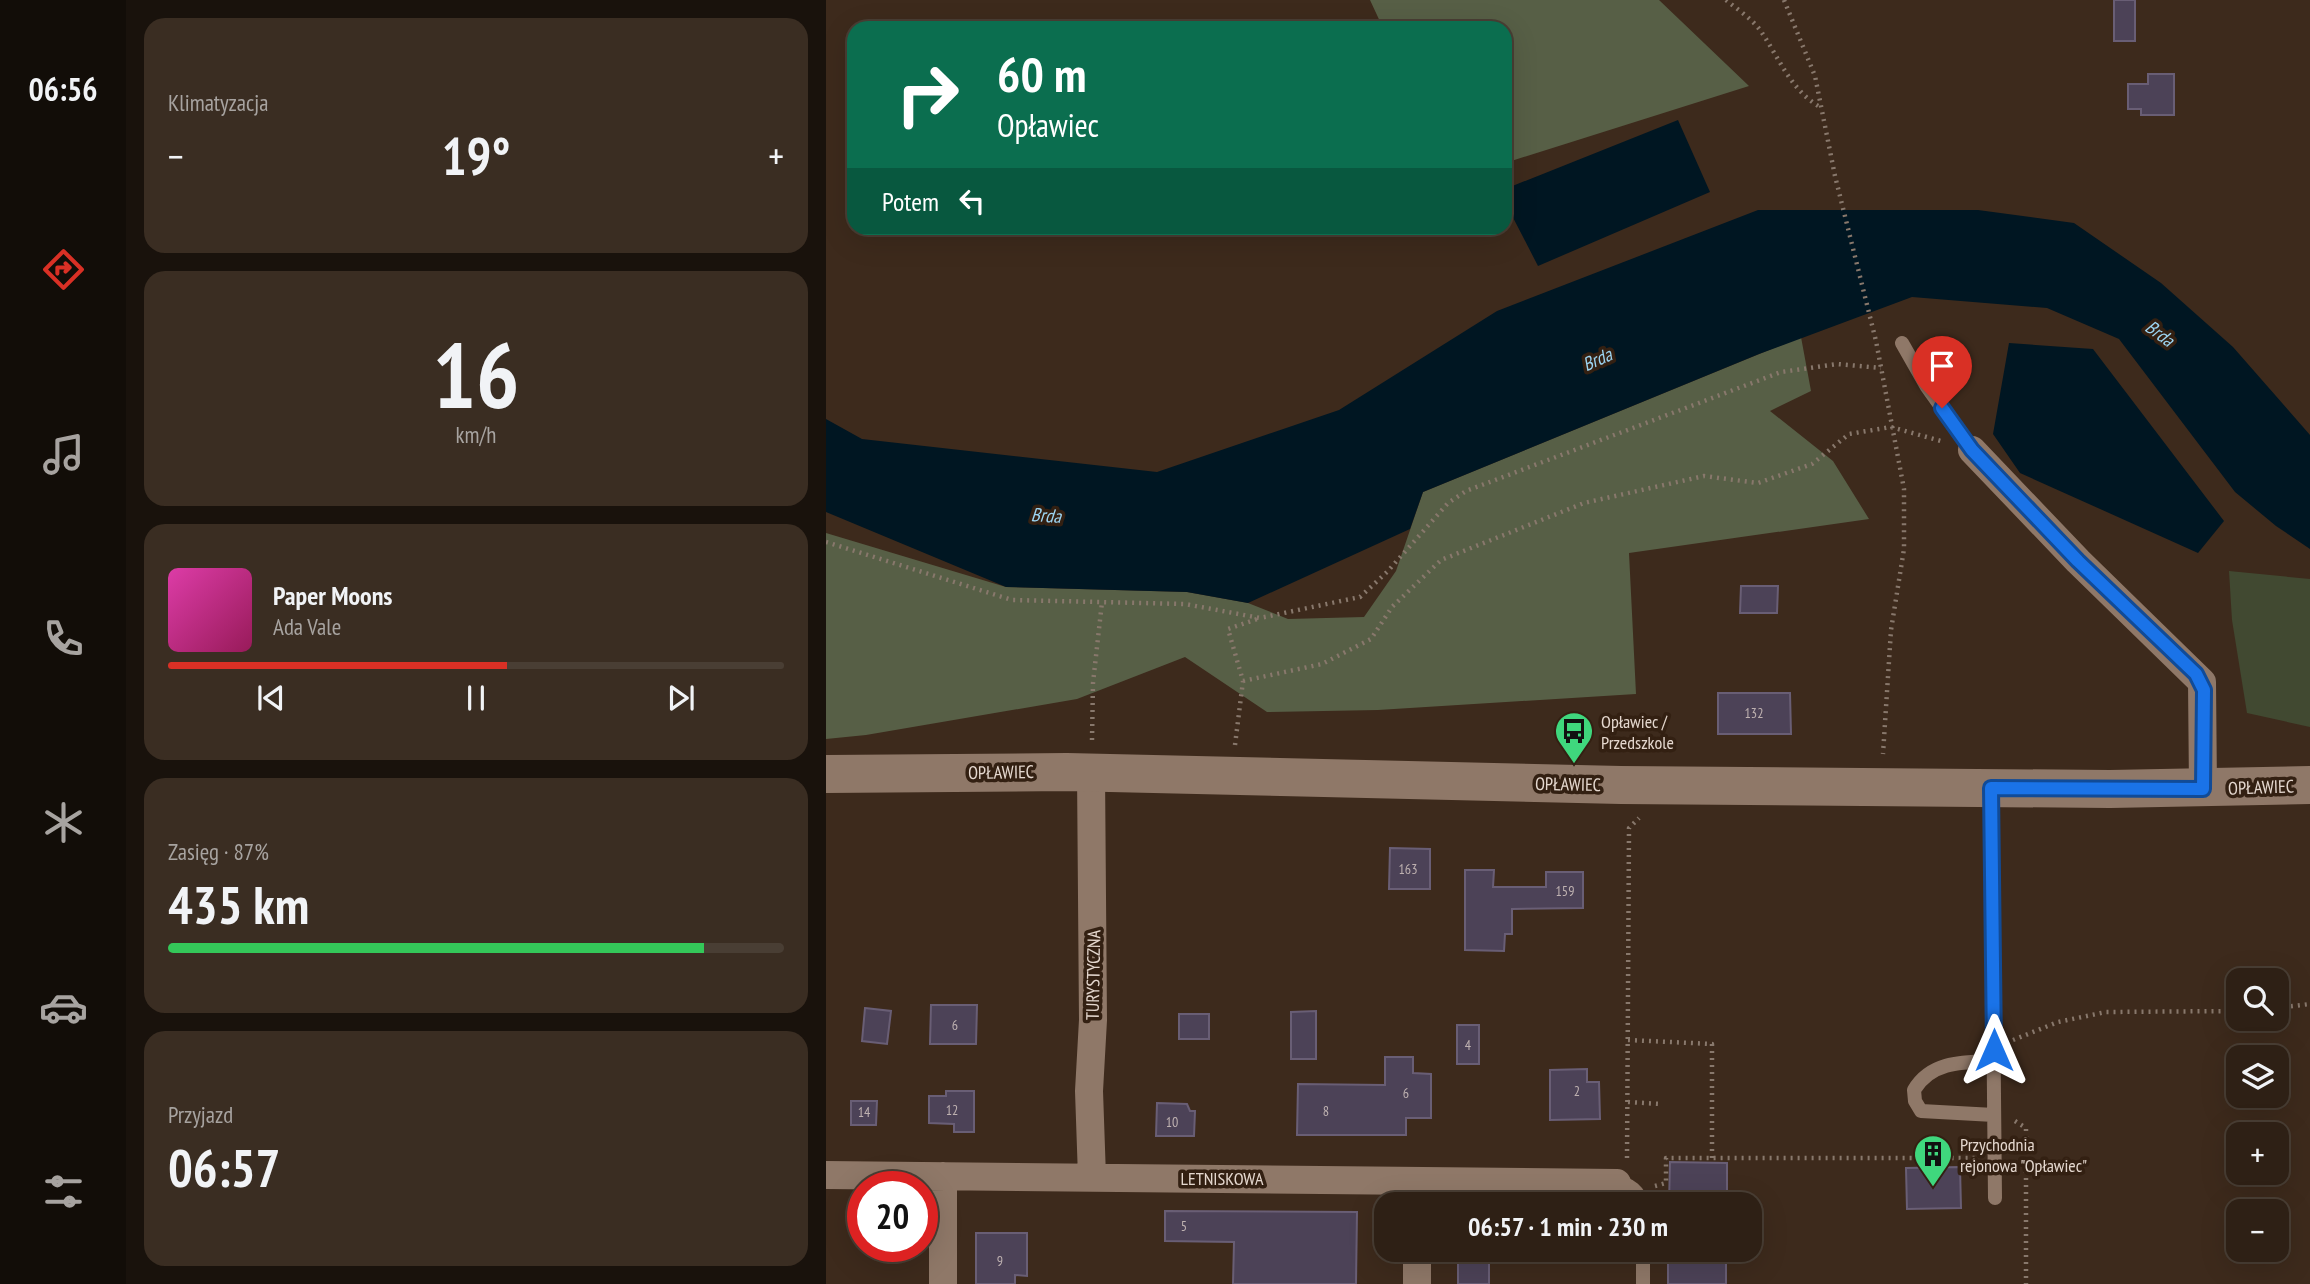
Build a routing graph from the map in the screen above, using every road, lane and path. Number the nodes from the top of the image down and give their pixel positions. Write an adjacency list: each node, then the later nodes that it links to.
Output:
1 (1726, 0): 3 (path)
2 (1784, 0): 3 (path)
3 (1822, 108): 5 (path)
4 (1902, 343): 7 (lane)
5 (1881, 368): 6 (path); 10 (path)
6 (1891, 427): 7 (path); 11 (path); 12 (path)
7 (1972, 450): 18 (street)
8 (826, 542): 9 (path)
9 (1102, 603): 10 (path); 13 (path)
10 (1260, 618): 11 (path)
11 (1244, 681): 15 (path)
12 (1882, 755)
13 (1091, 772): 14 (street, OPŁAWIEC); 15 (street, OPŁAWIEC); 33 (street, TURYSTYCZNA)
14 (826, 774)
15 (1231, 776): 17 (street, OPŁAWIEC)
16 (2310, 785): 18 (street, OPŁAWIEC)
17 (1991, 788): 18 (street, OPŁAWIEC); 24 (lane)
18 (2203, 789)
19 (1642, 815): 23 (path)
20 (2310, 1004): 21 (path)
21 (2289, 1007)
22 (2226, 1011): 24 (path)
23 (1628, 1040): 25 (path); 29 (path)
24 (1994, 1055): 27 (lane); 27 (lane)
25 (1628, 1102): 26 (path); 34 (path)
26 (1661, 1104)
27 (1994, 1115): 30 (lane)
28 (2014, 1120): 42 (path)
29 (1712, 1158): 30 (path); 34 (path)
30 (1995, 1158): 36 (lane)
31 (826, 1175): 32 (street, LETNISKOWA)
32 (943, 1176): 33 (street, LETNISKOWA); 39 (street)
33 (1092, 1177): 35 (street, LETNISKOWA)
34 (1630, 1191): 35 (street, LETNISKOWA)
35 (1416, 1192)
36 (1995, 1198)
37 (1417, 1262): 40 (street)
38 (1643, 1262): 41 (lane)
39 (943, 1284)
40 (1417, 1284)
41 (1643, 1284)
42 (2026, 1284)

